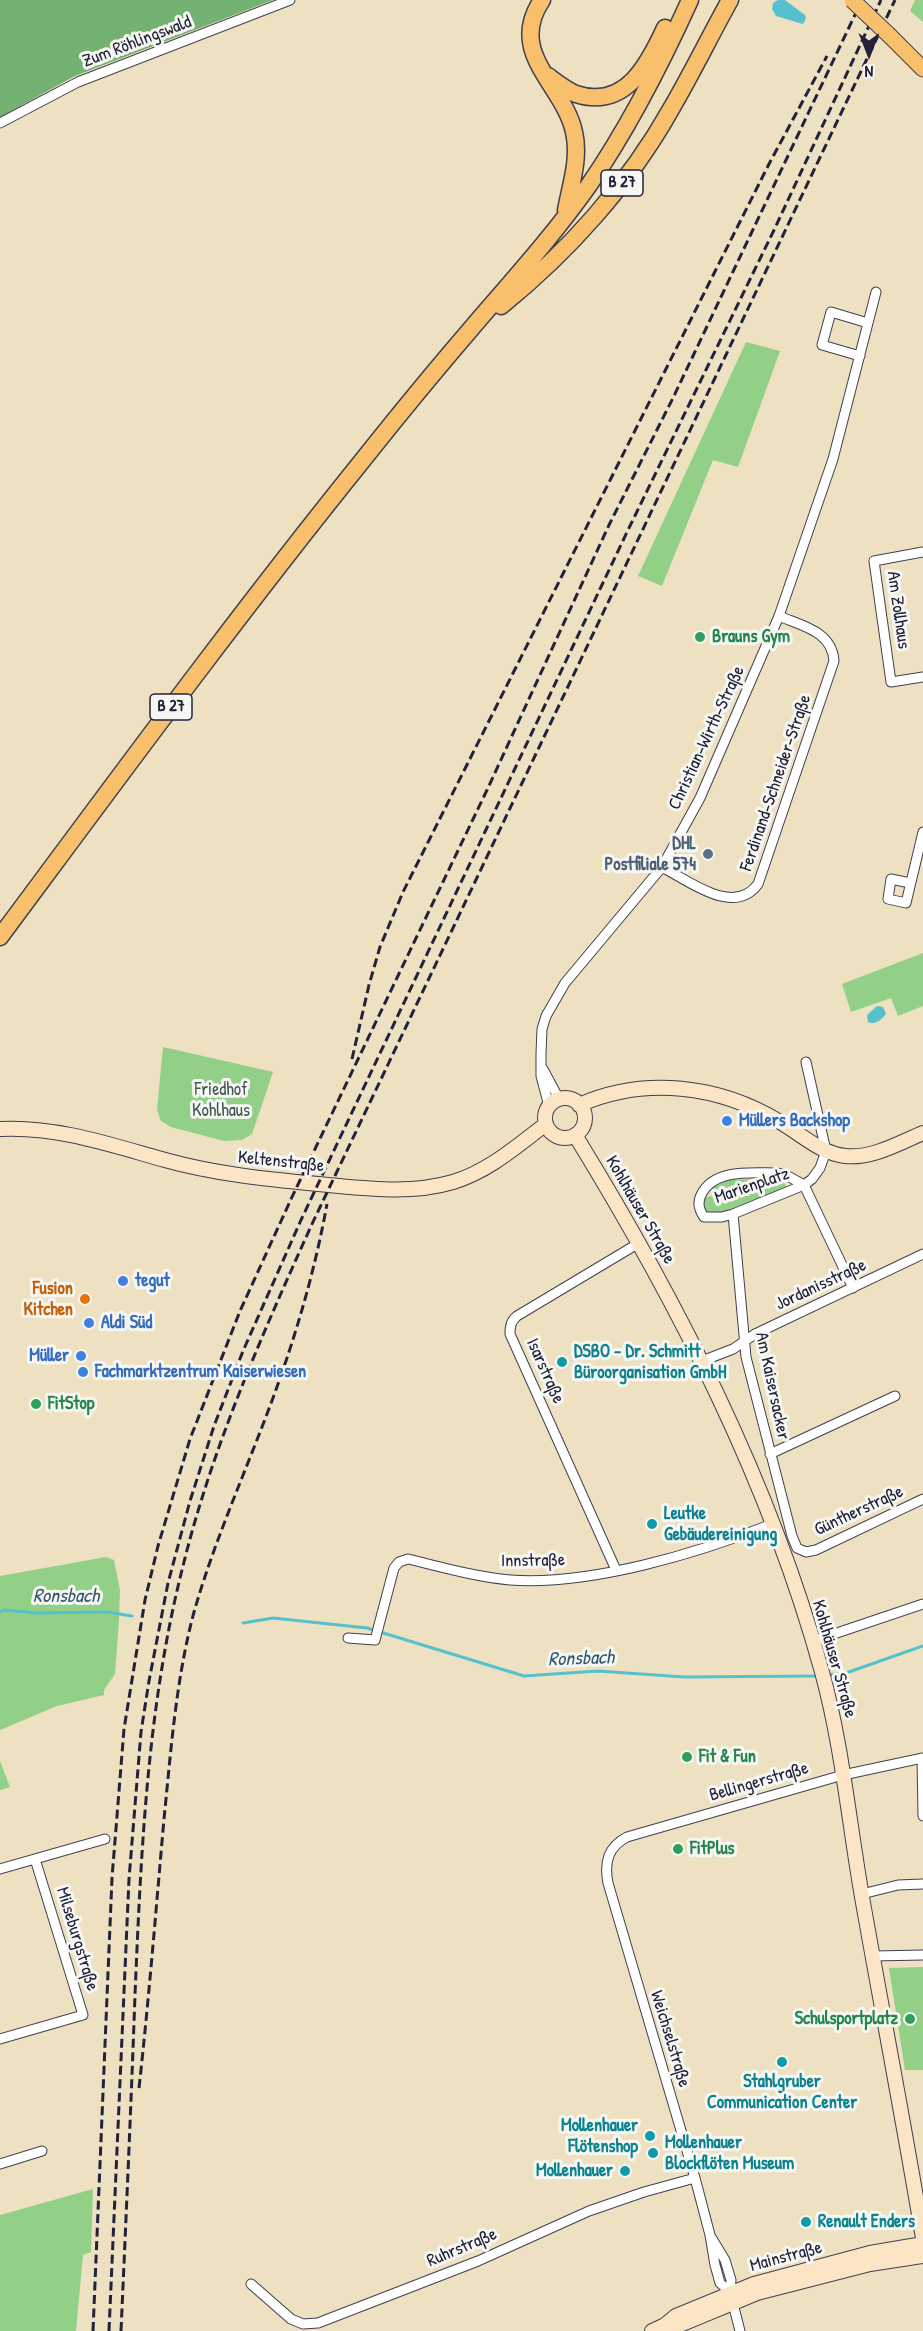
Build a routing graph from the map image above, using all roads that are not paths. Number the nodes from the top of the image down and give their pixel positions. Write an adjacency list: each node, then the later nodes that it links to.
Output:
1 (290, 0): 8 (street, Zum Röhlingswald)
2 (542, 0): 7 (highway, B 27)
3 (688, 0): 7 (highway, B 27); 9 (highway, B 27)
4 (730, 0): 12 (highway, B 27)
5 (852, 0): 6 (main road, bridge)
6 (923, 69)
7 (542, 72): 9 (highway, B 27)
8 (0, 123)
9 (565, 217): 12 (highway, B 27)
10 (876, 292): 11 (street, Christian-Wirth-Straße)
11 (868, 323): 13 (street, Christian-Wirth-Straße); 13 (street)
12 (470, 330): 21 (highway, B 27)
13 (860, 356): 15 (street, Christian-Wirth-Straße)
14 (923, 552): 16 (street, Am Zollhaus)
15 (778, 616): 19 (street, Christian-Wirth-Straße); 19 (street, Ferdinand-Schneider-Straße)
16 (923, 677)
17 (923, 832): 18 (street)
18 (921, 851): 20 (street)
19 (662, 867): 23 (street, Christian-Wirth-Straße)
20 (910, 883)
21 (0, 937)
22 (806, 1062): 29 (street)
23 (554, 1103): 24 (main road); 25 (main road)
24 (579, 1105): 28 (main road); 29 (main road)
25 (546, 1124): 26 (main road, Keltenstraße); 28 (main road)
26 (0, 1129)
27 (923, 1133): 29 (main road)
28 (575, 1135): 32 (main road, Kohlhäuser Straße)
29 (826, 1151): 30 (street, Marienplatz)
30 (804, 1185): 31 (street, Marienplatz); 31 (street, Marienplatz); 34 (street)
31 (733, 1214): 35 (street, Am Kaisersacker)
32 (639, 1243): 36 (main road, Kohlhäuser Straße); 42 (street, Isarstraße)
33 (923, 1254): 34 (street, Jordanisstraße)
34 (853, 1288): 35 (street, Jordanisstraße)
35 (745, 1341): 36 (street, Jordanisstraße); 38 (street, Am Kaisersacker)
36 (702, 1361): 40 (main road, Kohlhäuser Straße)
37 (895, 1396): 38 (street)
38 (770, 1454): 41 (street, Am Kaisersacker)
39 (923, 1499): 41 (street, Güntherstraße)
40 (772, 1524): 42 (street, Innstraße); 45 (main road, Kohlhäuser Straße)
41 (808, 1552)
42 (616, 1570): 44 (street, Innstraße)
43 (923, 1604): 45 (street)
44 (348, 1638)
45 (813, 1641): 47 (main road, Kohlhäuser Straße)
46 (923, 1758): 47 (street, Bellingerstraße); 48 (street)
47 (843, 1775): 50 (street, Bellingerstraße); 54 (main road, Kohlhäuser Straße)
48 (923, 1816)
49 (105, 1839): 51 (street)
50 (610, 1852): 60 (street, Weichselstraße)
51 (35, 1859): 52 (street); 57 (street, Milseburgstraße)
52 (0, 1869)
53 (923, 1884): 54 (street)
54 (862, 1894): 56 (main road, Kohlhäuser Straße)
55 (923, 1955): 56 (street)
56 (873, 1956): 61 (main road, Kohlhäuser Straße)
57 (0, 2039)
58 (42, 2151): 59 (street)
59 (0, 2163)
60 (695, 2178): 64 (street, Ruhrstraße); 65 (street, Weichselstraße)
61 (923, 2238)
62 (923, 2244): 65 (main road, Mainstraße)
63 (923, 2256): 65 (main road, Mainstraße)
64 (250, 2284)
65 (731, 2298): 66 (main road, Mainstraße); 67 (street, Weichselstraße)
66 (659, 2328)
67 (740, 2331)

